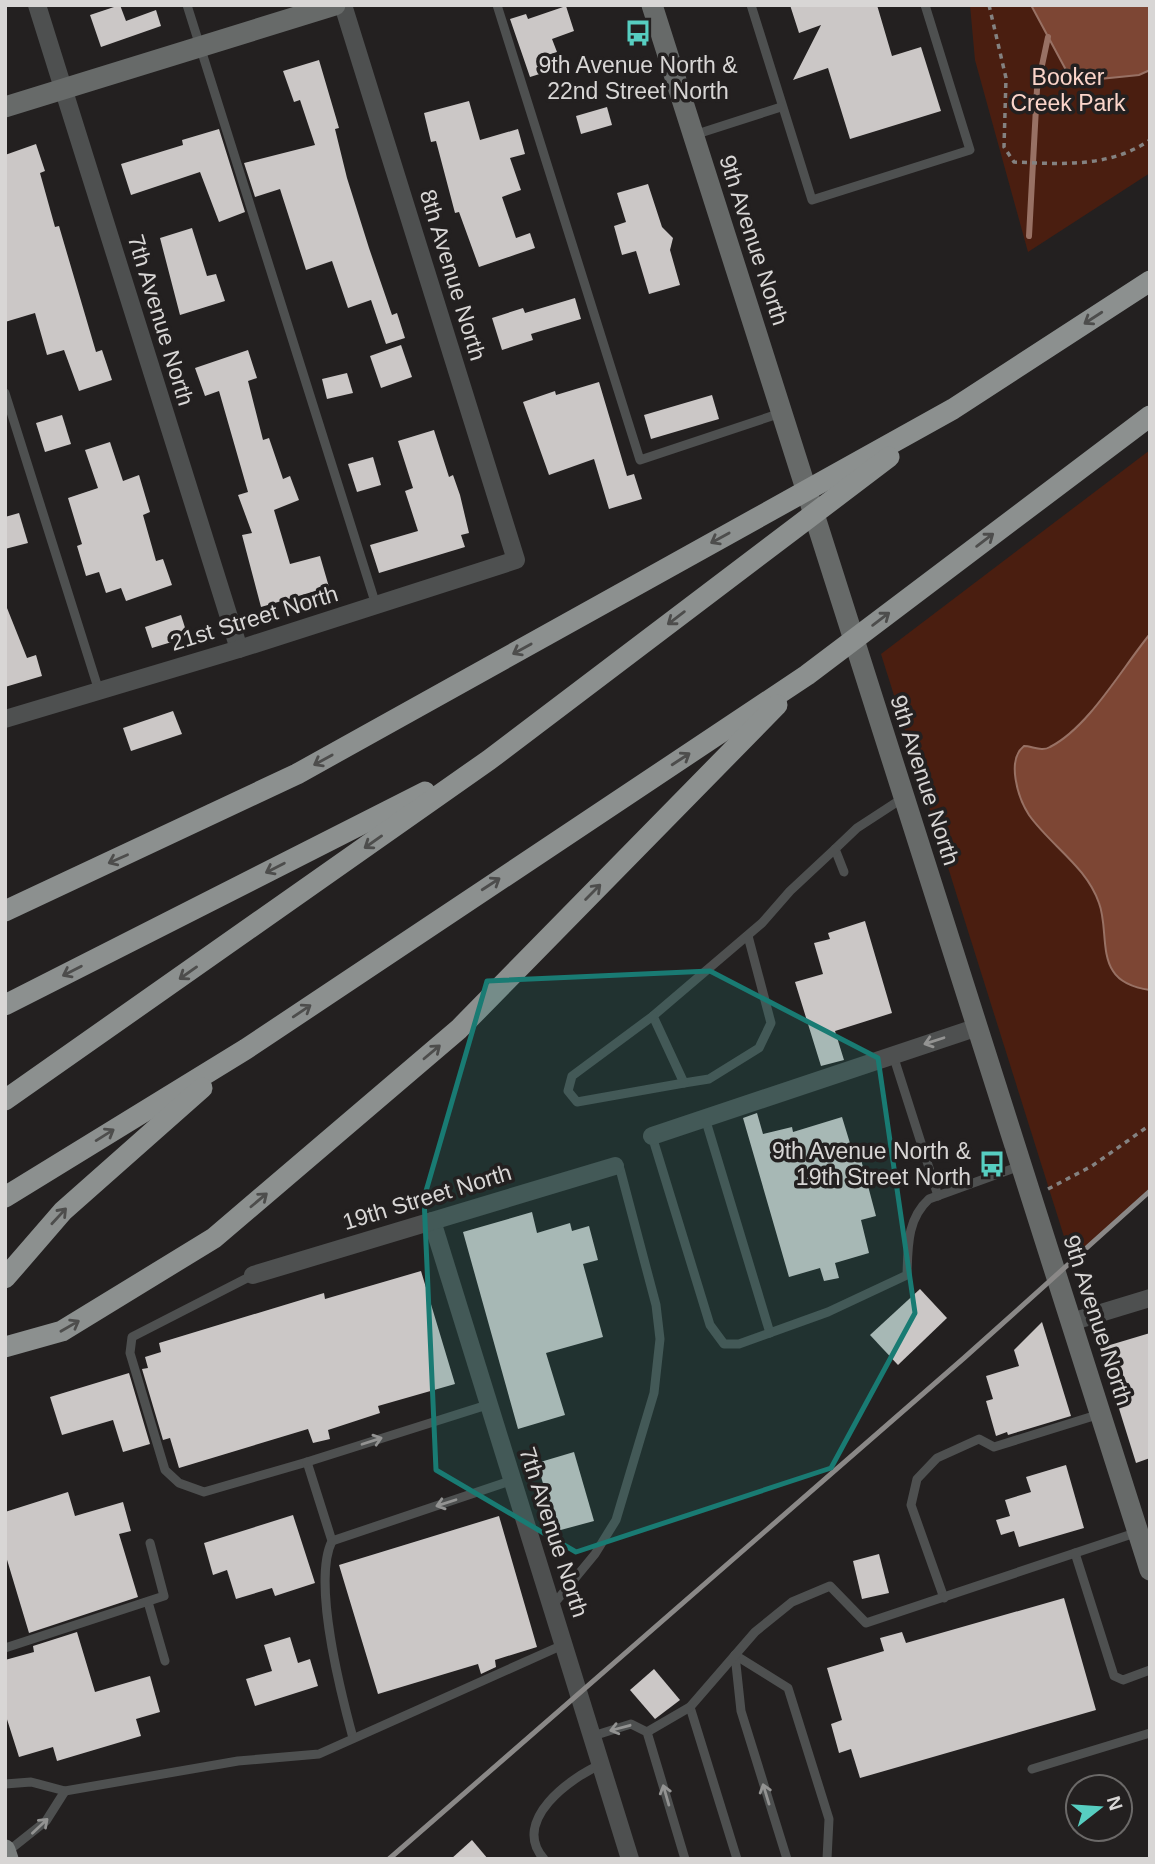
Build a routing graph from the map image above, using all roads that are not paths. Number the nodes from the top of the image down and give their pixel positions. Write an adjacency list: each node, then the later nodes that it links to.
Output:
1 (37, 5): 10 (street, 7th Avenue North)
2 (187, 5): 9 (lane)
3 (335, 5): 9 (street)
4 (343, 5): 19 (street, 8th Avenue North)
5 (497, 5): 16 (lane)
6 (652, 5): 13 (street, 9th Avenue North)
7 (751, 5): 12 (lane)
8 (925, 5): 12 (lane)
9 (200, 47): 10 (street); 20 (lane)
10 (64, 90): 11 (street); 21 (street, 7th Avenue North)
11 (5, 107)
12 (781, 107): 13 (lane)
13 (694, 135): 16 (street, 9th Avenue North)
14 (1150, 281): 18 (highway, one-way to 18)
15 (5, 393): 23 (lane)
16 (781, 412): 26 (street, 9th Avenue North)
17 (1150, 416): 22 (highway, one-way to 17)
18 (834, 486): 25 (highway, one-way to 25); 29 (highway, one-way to 29)
19 (516, 560): 20 (street, 21st Street North)
20 (376, 605): 21 (street, 21st Street North)
21 (239, 649): 23 (street, 21st Street North)
22 (807, 675): 34 (highway, one-way to 22); 50 (highway, one-way to 22)
23 (99, 691): 24 (street, 21st Street North)
24 (5, 719)
25 (489, 760): 31 (highway, one-way to 31); 37 (highway, one-way to 37)
26 (902, 798): 27 (lane); 33 (street, 9th Avenue North)
27 (835, 849): 28 (lane); 30 (lane)
28 (844, 872)
29 (5, 911)
30 (748, 936): 32 (lane); 36 (lane)
31 (5, 1005)
32 (653, 1016): 36 (lane); 36 (lane)
33 (975, 1028): 35 (street, one-way to 35); 41 (street, 9th Avenue North)
34 (246, 1049): 43 (highway, one-way to 34); 45 (highway, one-way to 34)
35 (893, 1055): 38 (street); 42 (lane)
36 (684, 1083)
37 (5, 1100)
38 (704, 1116): 39 (street); 49 (lane)
39 (652, 1136): 49 (lane)
40 (615, 1166): 44 (street, 19th Street North); 62 (lane)
41 (1020, 1166): 42 (lane); 48 (street, 9th Avenue North)
42 (938, 1196): 49 (lane)
43 (5, 1197)
44 (432, 1221): 46 (street, 19th Street North); 51 (street, 7th Avenue North)
45 (10, 1272)
46 (253, 1275): 53 (lane)
47 (1150, 1298): 48 (street)
48 (1071, 1322): 52 (street, 9th Avenue North)
49 (769, 1333)
50 (5, 1347)
51 (487, 1405): 53 (lane, one-way to 51); 54 (street, 7th Avenue North)
52 (1100, 1414): 55 (street, 9th Avenue North); 60 (lane)
53 (307, 1462): 56 (lane)
54 (510, 1481): 56 (lane, one-way to 56); 62 (street, 7th Avenue North)
55 (1138, 1532): 58 (lane); 59 (street, 9th Avenue North)
56 (332, 1541): 72 (lane)
57 (149, 1543): 61 (lane)
58 (1075, 1553): 60 (lane); 67 (lane)
59 (1150, 1570)
60 (944, 1598): 65 (lane)
61 (148, 1602): 64 (lane); 66 (lane)
62 (552, 1605): 63 (street, 7th Avenue North)
63 (565, 1644): 71 (street, 7th Avenue North); 72 (lane)
64 (5, 1648)
65 (734, 1655): 68 (lane); 82 (lane, one-way to 65); 83 (lane)
66 (165, 1661)
67 (1150, 1670)
68 (690, 1707): 69 (lane); 81 (lane)
69 (647, 1732): 71 (lane, one-way to 71); 80 (lane, one-way to 69)
70 (1150, 1733): 74 (lane)
71 (593, 1736): 73 (street, 7th Avenue North)
72 (353, 1738): 76 (lane)
73 (602, 1764): 78 (lane); 79 (street, 7th Avenue North)
74 (1032, 1769)
75 (5, 1784): 76 (lane)
76 (65, 1791): 77 (lane, one-way to 76)
77 (7, 1854)
78 (544, 1859)
79 (630, 1859)
80 (684, 1859)
81 (737, 1859)
82 (787, 1859)
83 (827, 1859)

